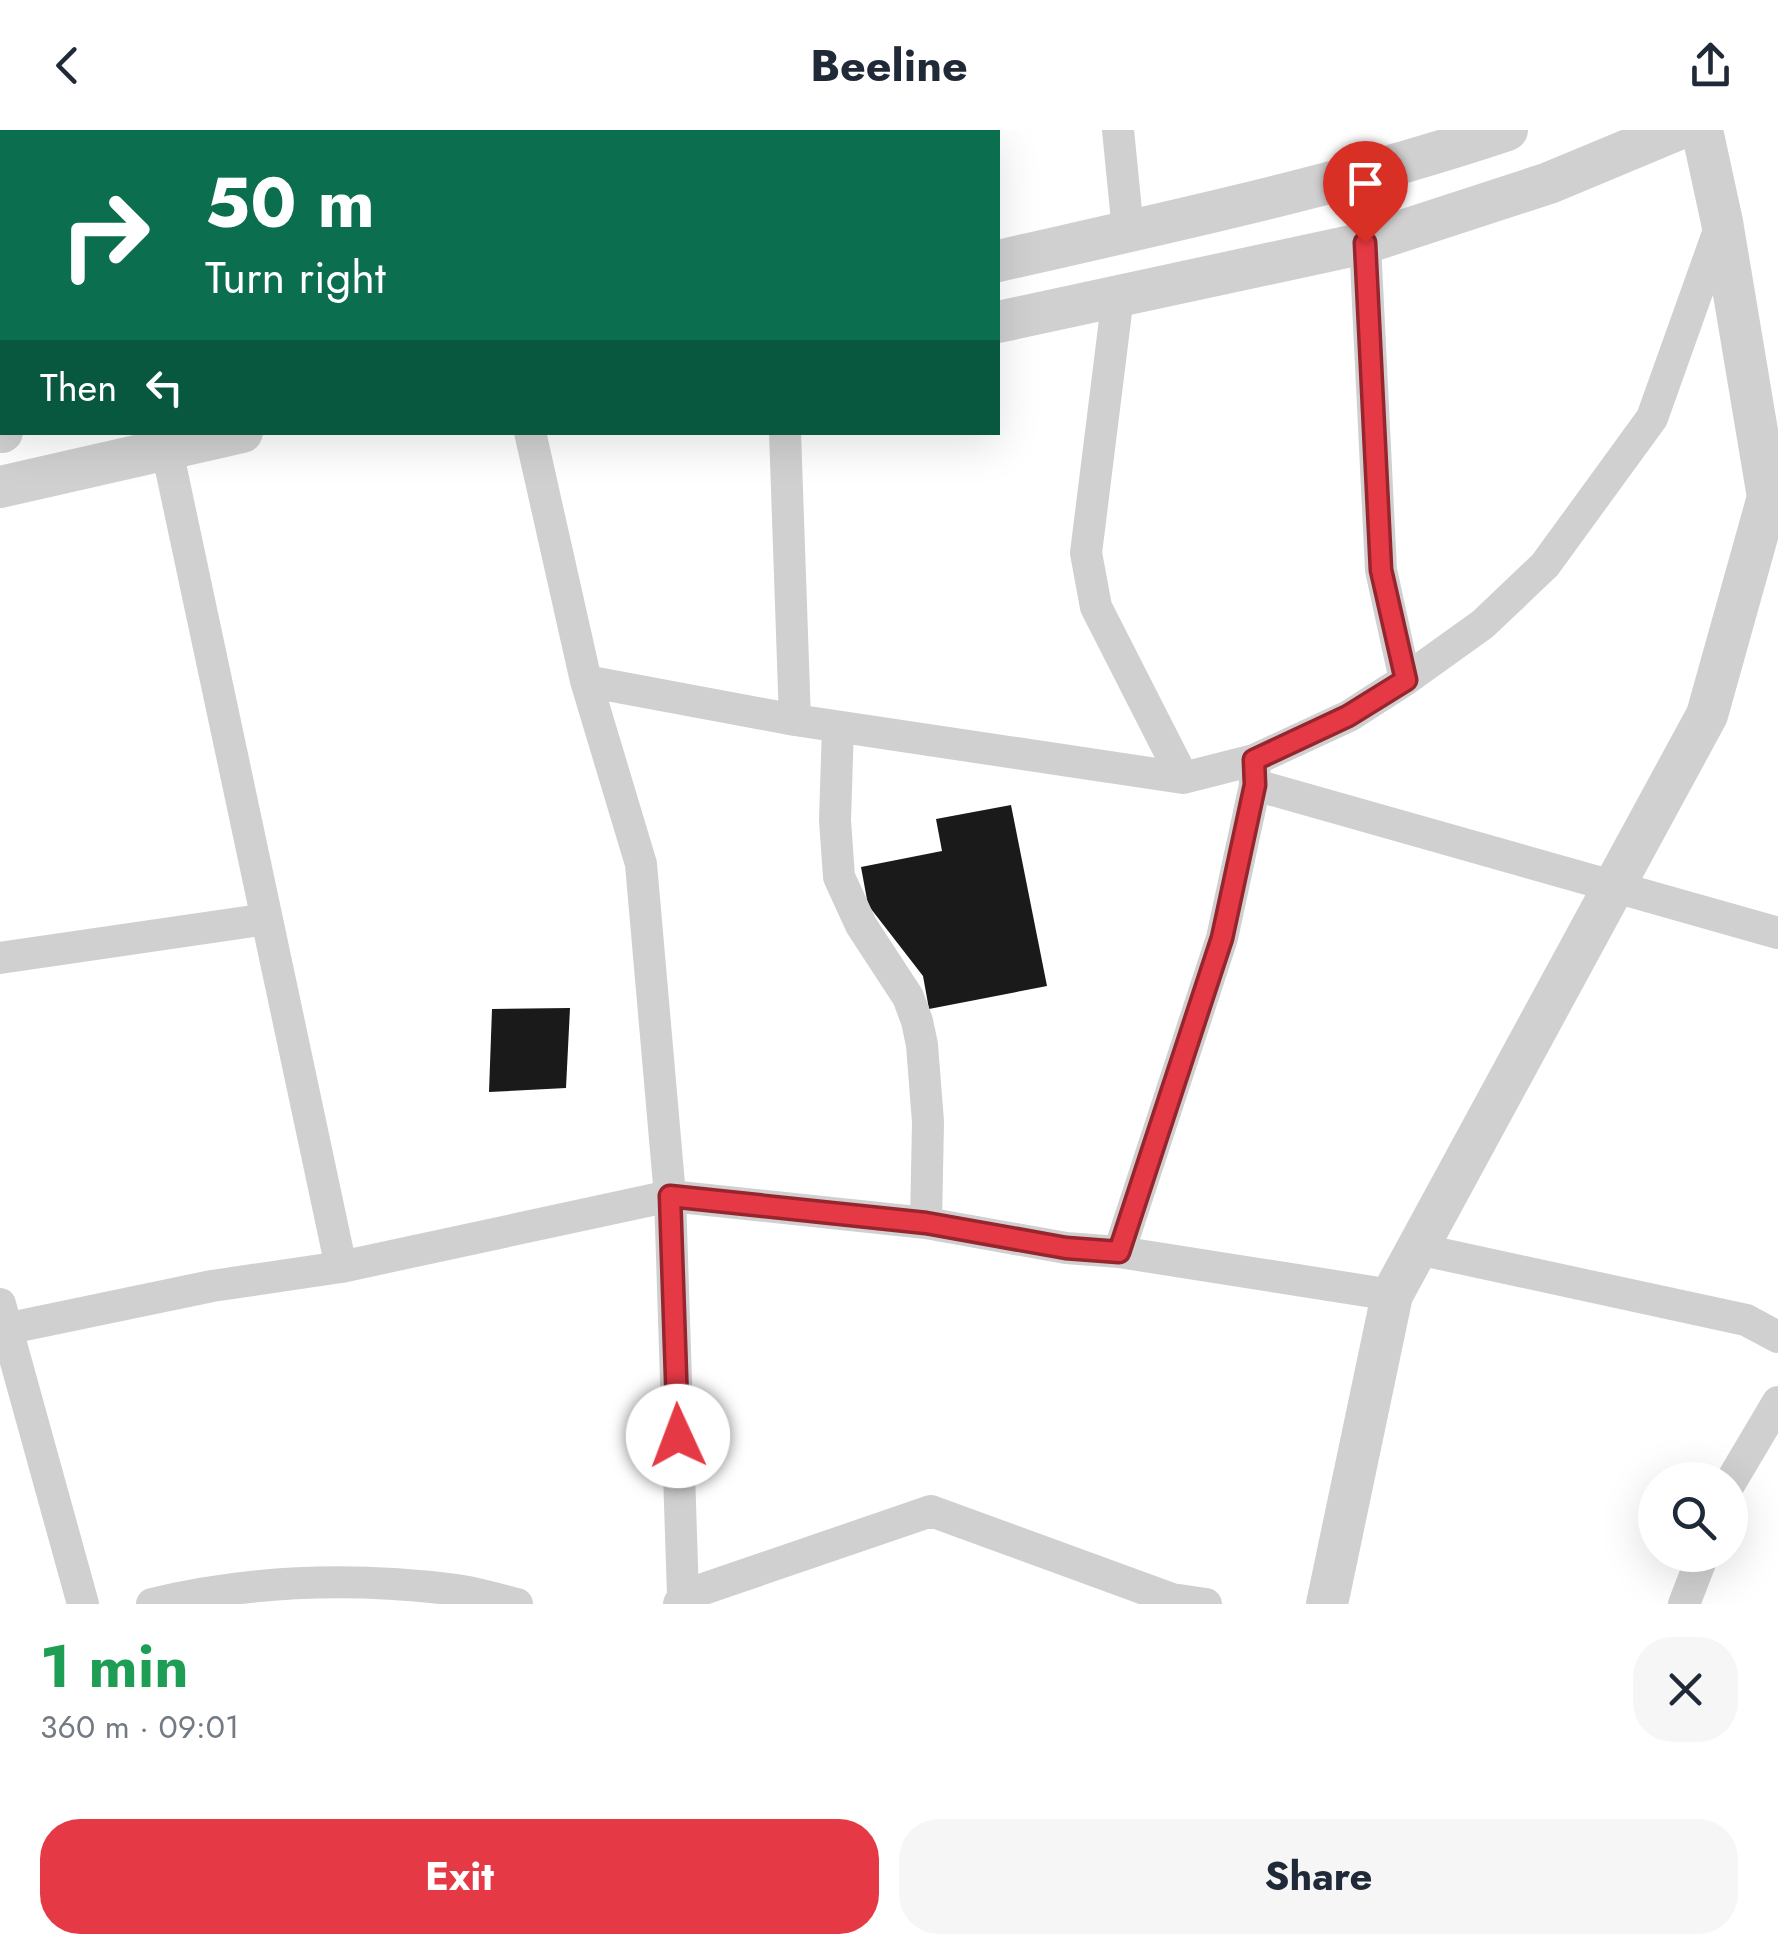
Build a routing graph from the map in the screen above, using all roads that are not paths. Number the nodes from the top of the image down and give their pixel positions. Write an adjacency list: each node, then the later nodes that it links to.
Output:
1 (1118, 130): 6 (street)
2 (1507, 130): 6 (street)
3 (1676, 130): 7 (street)
4 (1702, 130): 5 (street)
5 (1722, 222): 16 (street); 17 (street)
6 (1128, 231): 8 (street)
7 (1365, 243): 9 (street); 17 (street)
8 (1000, 260)
9 (1118, 296): 10 (street); 22 (street)
10 (1000, 322)
11 (230, 435): 14 (street)
12 (531, 435): 18 (street)
13 (785, 435): 19 (street)
14 (167, 450): 15 (street); 24 (street)
15 (0, 488)
16 (1763, 572): 23 (street)
17 (1406, 680): 21 (street)
18 (586, 681): 19 (street); 27 (street)
19 (795, 720): 20 (street)
20 (838, 727): 22 (street); 28 (street)
21 (1254, 772): 22 (street); 23 (street); 30 (street)
22 (1183, 778)
23 (1614, 887): 25 (street); 29 (street)
24 (267, 919): 26 (street); 31 (street)
25 (1778, 932)
26 (0, 958)
27 (670, 1196): 28 (street); 31 (street); 38 (street)
28 (926, 1223): 30 (street)
29 (1418, 1249): 32 (street); 34 (street)
30 (1119, 1252): 32 (street)
31 (341, 1268): 33 (street)
32 (1392, 1295): 43 (street)
33 (2, 1321): 39 (street)
34 (1778, 1338)
35 (1778, 1402): 36 (street)
36 (1742, 1462)
37 (1696, 1572): 44 (street)
38 (681, 1600): 42 (street)
39 (83, 1604)
40 (152, 1604): 41 (street)
41 (517, 1604)
42 (1206, 1604)
43 (1327, 1604)
44 (1684, 1604)

